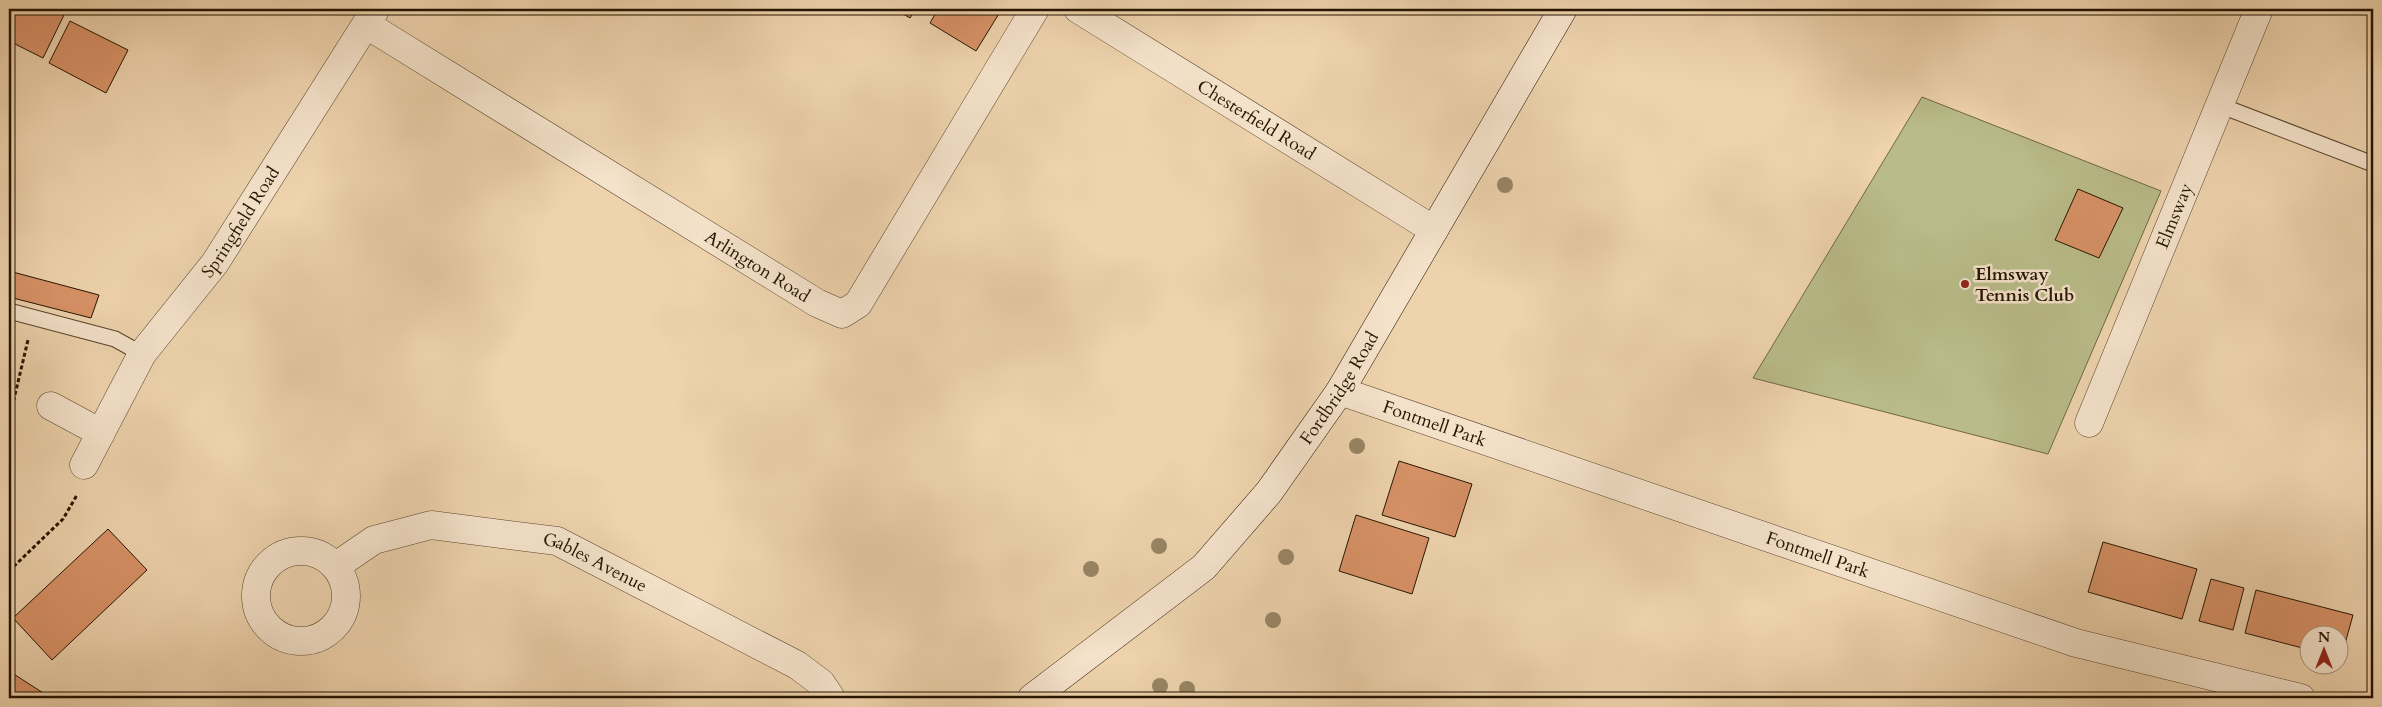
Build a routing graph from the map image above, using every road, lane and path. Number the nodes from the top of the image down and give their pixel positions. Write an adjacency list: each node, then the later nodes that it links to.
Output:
1 (1035, 9): 5 (street, Arlington Road)
2 (1078, 9): 8 (street, Chesterfield Road)
3 (1563, 9): 8 (street, Fordbridge Road)
4 (2259, 9): 6 (street, Elmsway)
5 (371, 17): 11 (street, Springfield Road)
6 (2220, 105): 7 (lane); 15 (street, Elmsway)
7 (2373, 164)
8 (1434, 230): 12 (street, Fordbridge Road)
9 (9, 311): 10 (lane)
10 (34, 317): 11 (lane); 14 (path)
11 (142, 354): 16 (street, Springfield Road)
12 (1340, 391): 21 (street, Fordbridge Road); 22 (street, Fontmell Park)
13 (51, 406): 16 (street)
14 (9, 420)
15 (2089, 423)
16 (101, 433): 17 (street, Springfield Road)
17 (84, 465): 19 (path)
18 (336, 566): 20 (street, Gables Avenue)
19 (9, 571)
20 (831, 698)
21 (1032, 698)
22 (2301, 698)

